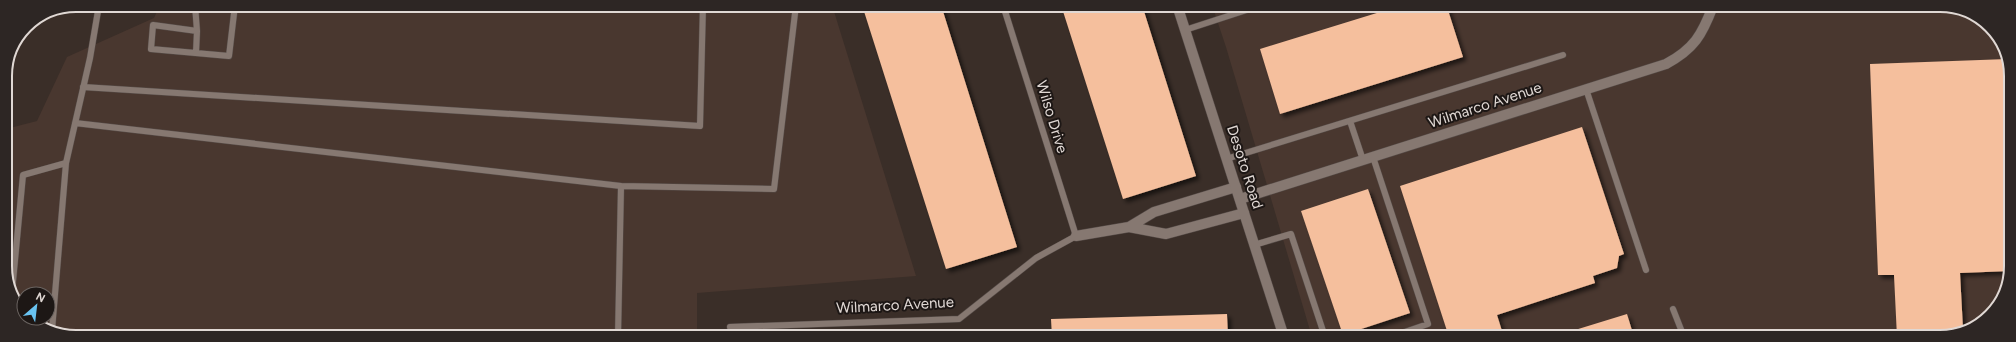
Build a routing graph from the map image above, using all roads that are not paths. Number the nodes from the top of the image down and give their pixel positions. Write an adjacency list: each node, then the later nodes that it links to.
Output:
1 (98, 12): 14 (lane)
2 (196, 12): 11 (lane)
3 (234, 12): 12 (lane)
4 (703, 12): 14 (lane)
5 (795, 12): 21 (lane)
6 (1005, 12): 26 (lane, Wilso Drive)
7 (1179, 12): 10 (street, Desoto Road)
8 (1240, 12): 10 (lane)
9 (1711, 12): 15 (street, Wilmarco Avenue)
10 (1185, 30): 18 (street, Desoto Road)
11 (197, 31): 12 (lane); 12 (lane)
12 (196, 53)
13 (1563, 55): 16 (lane)
14 (83, 87): 17 (lane)
15 (1586, 89): 19 (street, Wilmarco Avenue); 28 (lane)
16 (1350, 121): 18 (lane); 19 (lane)
17 (75, 123): 20 (lane); 21 (lane)
18 (1226, 159): 22 (street, Desoto Road)
19 (1368, 159): 23 (street, Wilmarco Avenue); 36 (lane)
20 (66, 163): 29 (lane); 31 (lane)
21 (621, 186): 33 (lane)
22 (1236, 187): 23 (street, Desoto Road); 25 (street, Wilmarco Avenue)
23 (1240, 199): 24 (street, Desoto Road)
24 (1244, 213): 25 (street, Wilmarco Avenue); 27 (street, Desoto Road)
25 (1129, 227): 26 (street, Wilmarco Avenue)
26 (1076, 236): 32 (lane, Wilmarco Avenue)
27 (1254, 246): 34 (street, Desoto Road); 35 (lane)
28 (1646, 270)
29 (13, 279)
30 (1673, 309): 37 (lane)
31 (52, 326)
32 (730, 327)
33 (618, 330)
34 (1282, 330)
35 (1323, 330)
36 (1410, 330)
37 (1681, 330)

